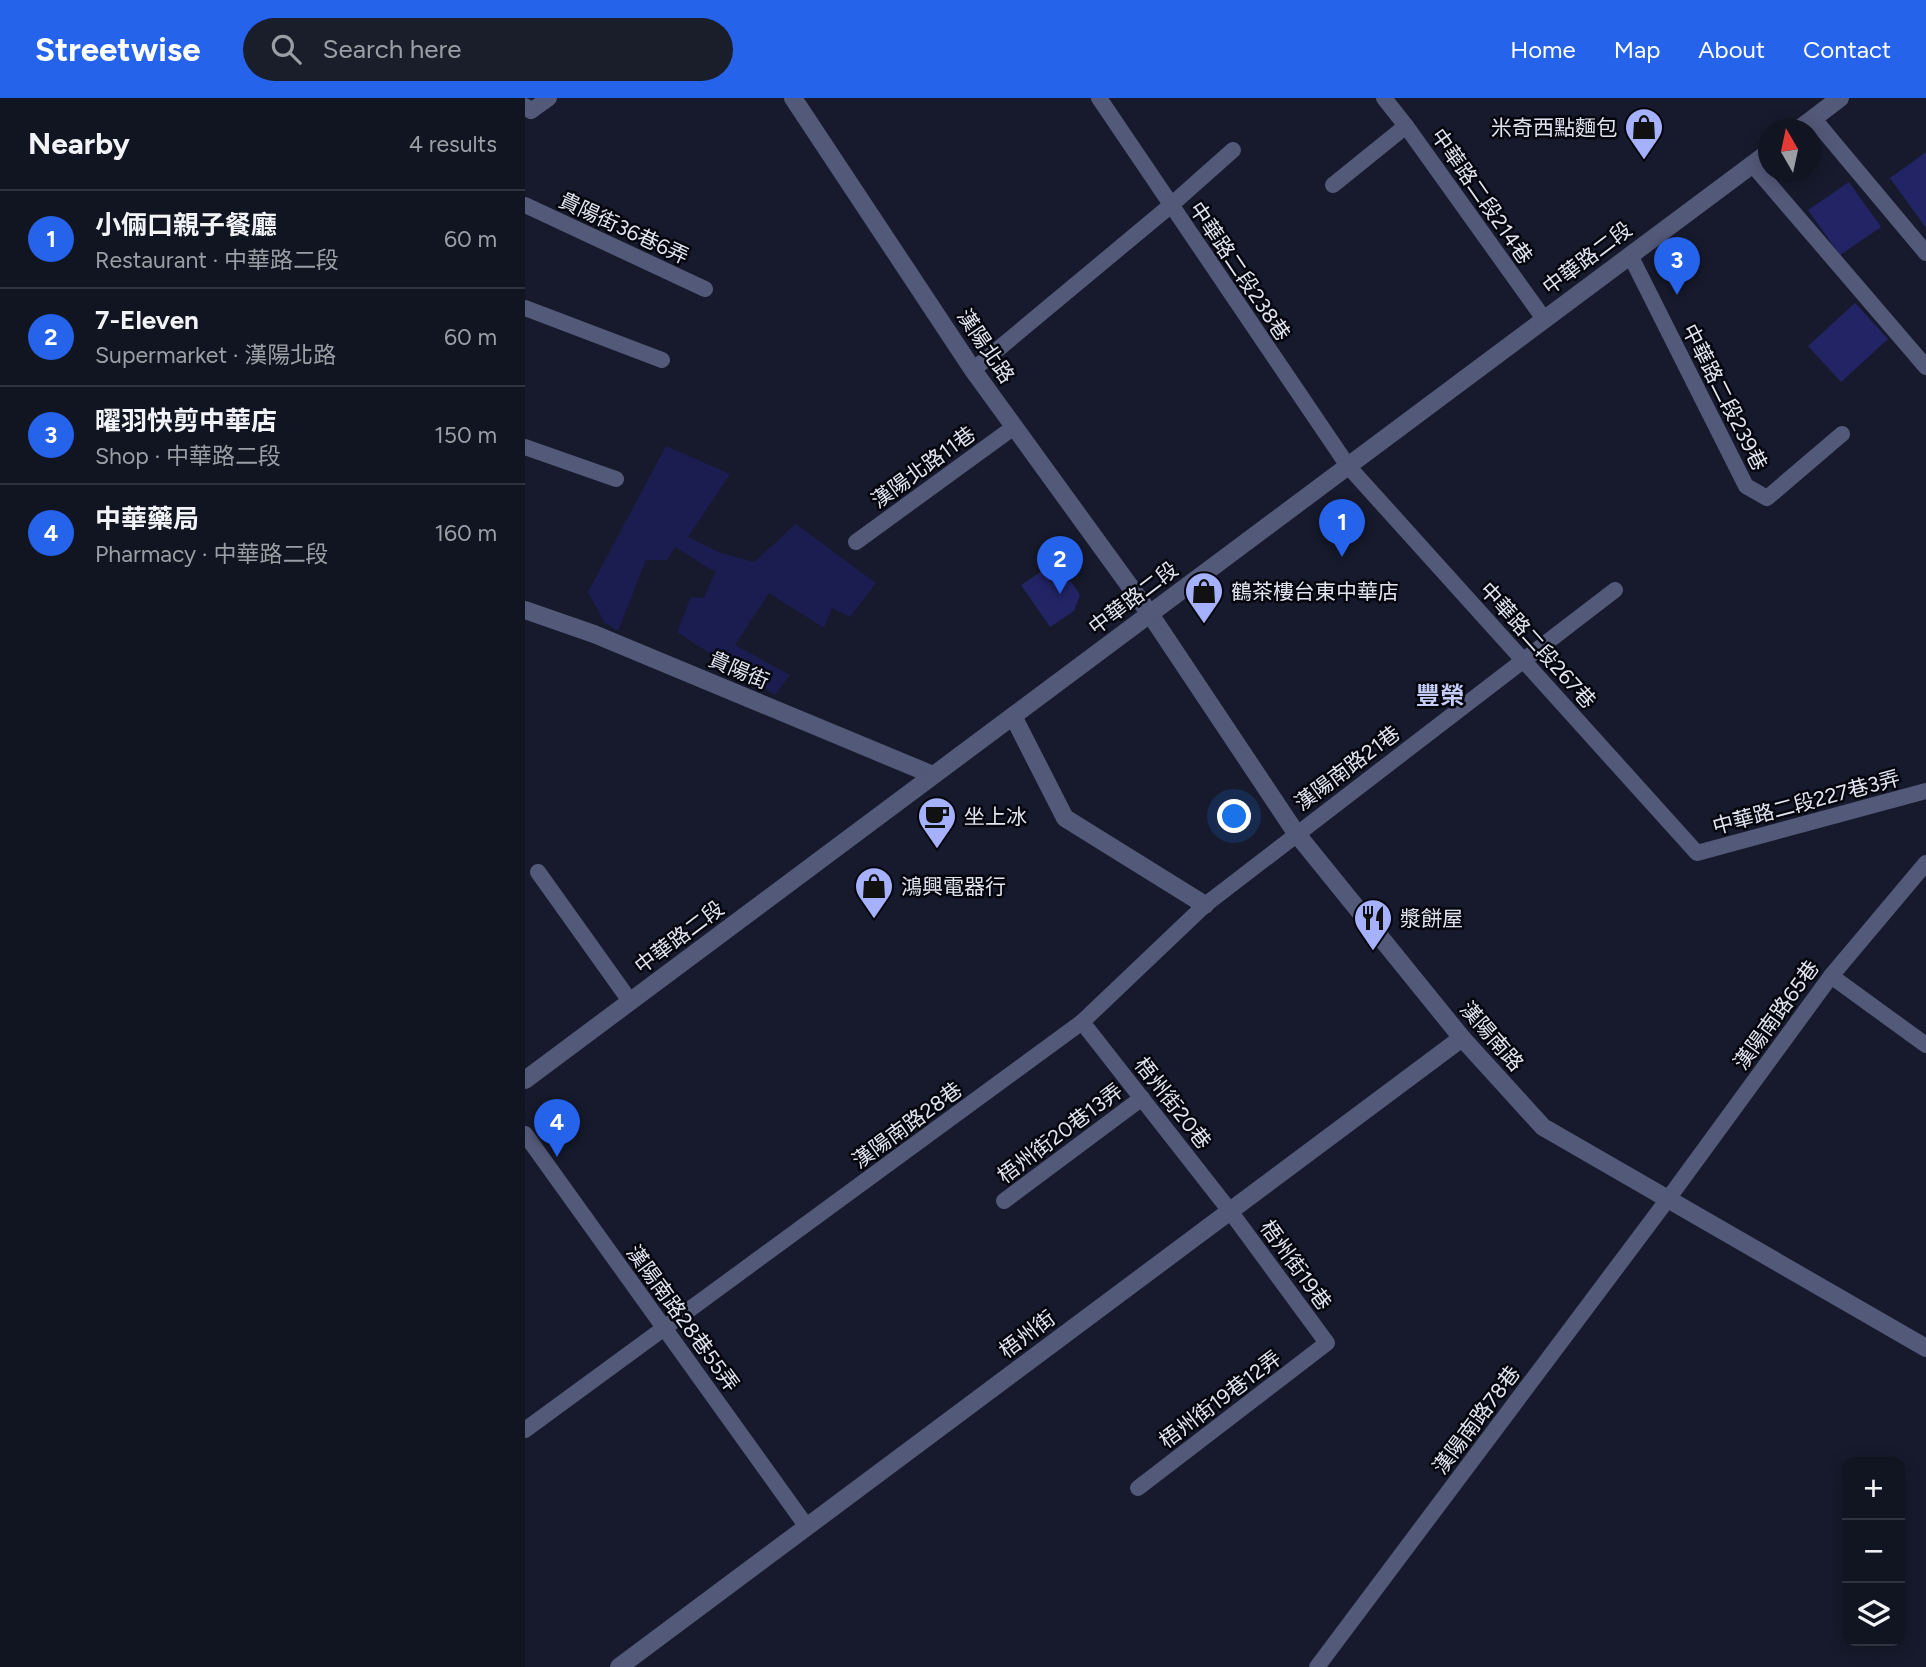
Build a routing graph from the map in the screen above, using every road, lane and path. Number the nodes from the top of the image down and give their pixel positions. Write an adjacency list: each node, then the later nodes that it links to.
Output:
1 (549, 98): 6 (lane)
2 (793, 98): 22 (street, 漢陽北路)
3 (1099, 98): 14 (lane, 中華路二段238巷)
4 (1384, 98): 8 (lane, 中華路二段214巷)
5 (1840, 98): 7 (street)
6 (525, 106)
7 (1813, 118): 15 (lane)
8 (1406, 127): 12 (lane); 19 (lane, 中華路二段214巷)
9 (1233, 150): 14 (lane)
10 (1758, 160): 11 (street, 中華路二段)
11 (1752, 164): 16 (street, 中華路二段); 21 (lane)
12 (1333, 185)
13 (525, 205): 17 (lane, 貴陽街36巷6弄)
14 (1170, 206): 22 (lane); 26 (lane, 中華路二段238巷)
15 (1926, 253)
16 (1630, 255): 19 (street, 中華路二段); 24 (lane, 中華路二段239巷)
17 (705, 289)
18 (525, 309): 20 (lane)
19 (1544, 319): 26 (street, 中華路二段)
20 (661, 360)
21 (1926, 367)
22 (973, 370): 23 (street, 漢陽北路)
23 (1014, 427): 28 (lane, 漢陽北路11巷); 31 (street, 漢陽北路)
24 (1842, 434)
25 (525, 447): 27 (lane)
26 (1348, 466): 31 (street, 中華路二段); 32 (lane, 中華路二段267巷)
27 (616, 480)
28 (856, 542)
29 (1615, 590): 32 (lane, 漢陽南路21巷)
30 (525, 610): 34 (street, 貴陽街)
31 (1150, 614): 33 (street, 中華路二段); 36 (street, 漢陽南路)
32 (1523, 660): 36 (lane, 漢陽南路21巷); 37 (lane, 中華路二段267巷)
33 (1013, 716): 34 (street, 中華路二段); 40 (street)
34 (933, 775): 42 (street, 中華路二段)
35 (1926, 791): 37 (lane, 中華路二段227巷3弄)
36 (1296, 832): 40 (lane, 漢陽南路28巷); 44 (street, 漢陽南路)
37 (1697, 853)
38 (1926, 863): 41 (lane, 漢陽南路65巷)
39 (538, 872): 42 (lane)
40 (1205, 905): 43 (lane, 漢陽南路28巷)
41 (1831, 976): 45 (lane); 49 (lane, 漢陽南路65巷)
42 (630, 1002): 46 (street, 中華路二段)
43 (1082, 1022): 47 (lane, 梧州街20巷); 52 (lane, 漢陽南路28巷)
44 (1462, 1038): 49 (street, 漢陽南路); 51 (street, 梧州街)
45 (1926, 1045)
46 (525, 1080)
47 (1142, 1098): 50 (lane, 梧州街20巷13弄); 51 (lane, 梧州街20巷)
48 (525, 1135): 52 (lane, 漢陽南路28巷55弄)
49 (1668, 1199): 54 (street, 漢陽南路); 59 (lane, 漢陽南路78巷)
50 (1003, 1201)
51 (1230, 1211): 53 (lane, 梧州街19巷); 57 (street, 梧州街)
52 (665, 1329): 55 (lane, 漢陽南路28巷); 57 (lane, 漢陽南路28巷55弄)
53 (1327, 1343): 56 (lane, 梧州街19巷12弄)
54 (1926, 1348)
55 (525, 1430)
56 (1138, 1488)
57 (807, 1527): 58 (street, 梧州街)
58 (619, 1667)
59 (1317, 1667)

